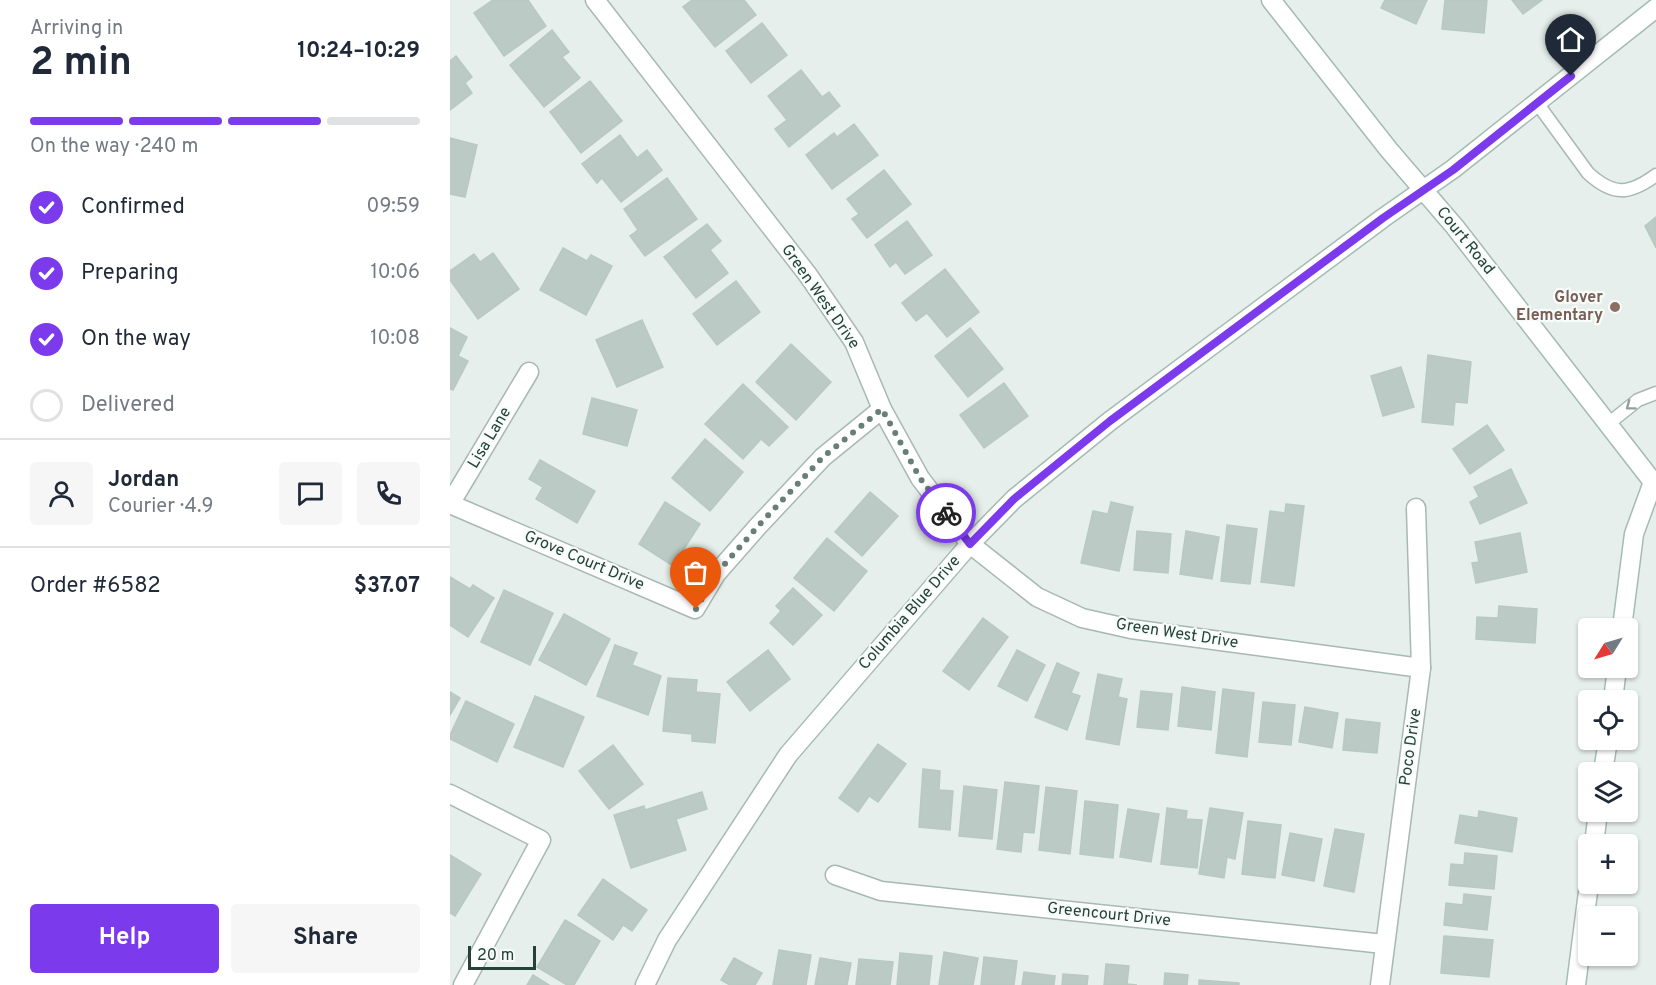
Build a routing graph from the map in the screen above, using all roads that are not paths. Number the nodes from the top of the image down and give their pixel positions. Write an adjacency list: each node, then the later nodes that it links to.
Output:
1 (595, 0): 9 (street, Green West Drive)
2 (1271, 0): 6 (street, Court Road)
3 (1656, 8): 4 (street, Columbia Blue Drive)
4 (1537, 103): 5 (lane); 6 (street, Columbia Blue Drive)
5 (1656, 176)
6 (1423, 190): 10 (street, Court Road); 14 (street, Columbia Blue Drive)
7 (530, 372): 12 (street, Lisa Lane)
8 (1656, 393): 10 (lane, one-way to 10)
9 (882, 409): 12 (street, Grove Court Drive); 14 (street, Green West Drive)
10 (1608, 424): 11 (street, Court Road)
11 (1654, 484): 15 (street)
12 (450, 504)
13 (1416, 508): 16 (street, Poco Drive)
14 (970, 544): 16 (street, Green West Drive); 22 (street, Columbia Blue Drive)
15 (1623, 618)
16 (1421, 668): 20 (street, Poco Drive)
17 (450, 794): 21 (street)
18 (835, 875): 20 (street, Greencourt Drive)
19 (1588, 894): 24 (street)
20 (1384, 944): 23 (street, Poco Drive)
21 (463, 985)
22 (645, 985)
23 (1380, 985)
24 (1576, 985)

